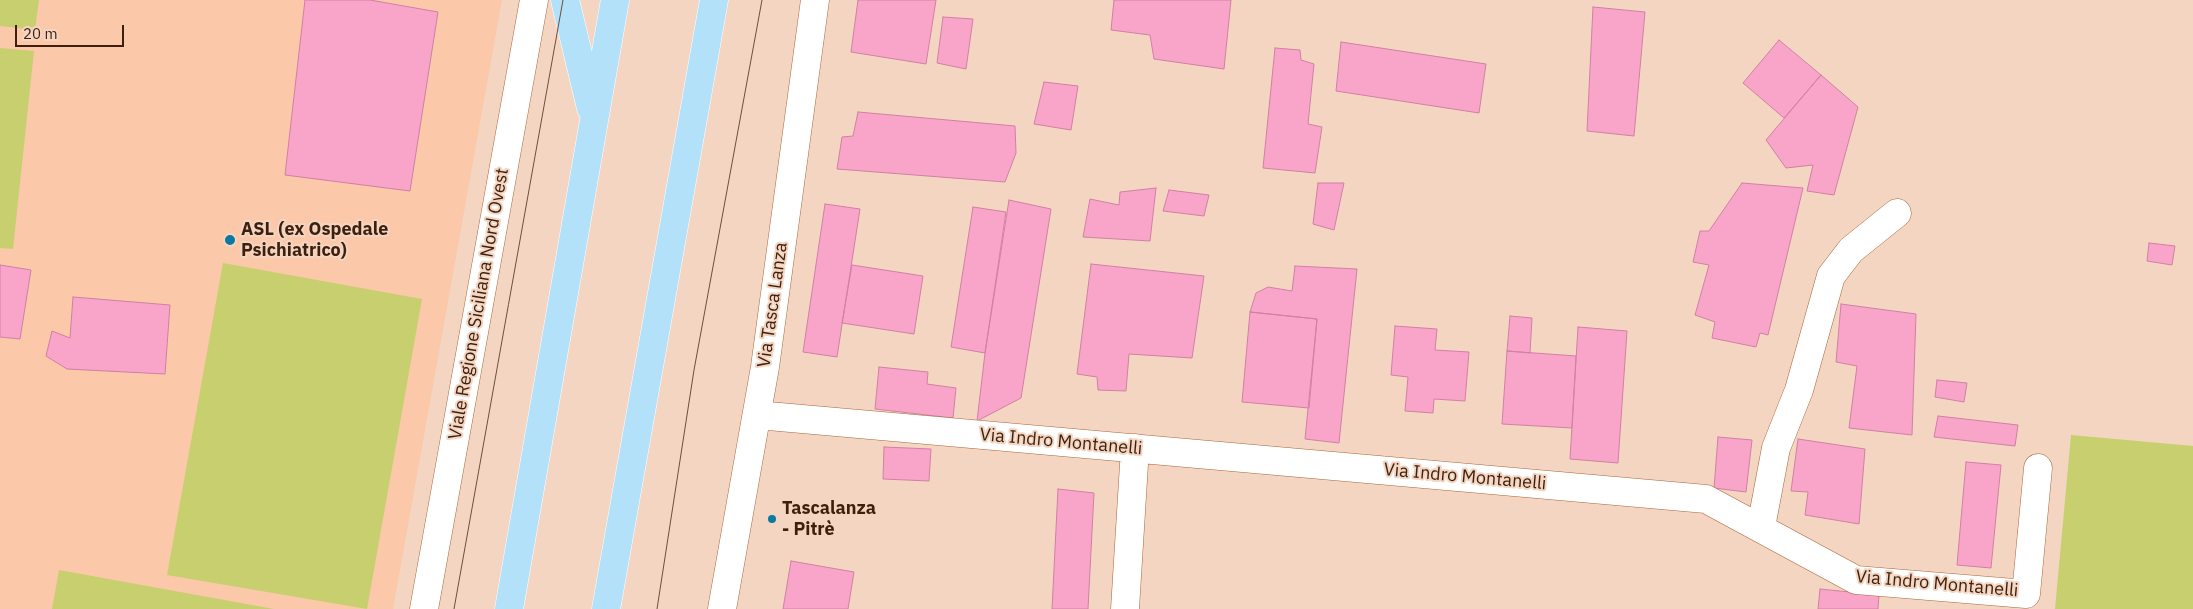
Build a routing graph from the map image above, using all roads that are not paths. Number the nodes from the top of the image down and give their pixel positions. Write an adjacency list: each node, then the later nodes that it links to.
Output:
1 (534, 0): 12 (street, Viale Regione Siciliana Nord Ovest)
2 (565, 0): 6 (main road)
3 (615, 0): 6 (main road)
4 (714, 0): 14 (main road)
5 (815, 0): 8 (street, Via Tasca Lanza)
6 (594, 117): 13 (main road)
7 (1897, 213): 11 (street)
8 (757, 415): 9 (street, Via Indro Montanelli); 15 (street, Via Tasca Lanza)
9 (1135, 448): 11 (street, Via Indro Montanelli); 16 (street)
10 (2038, 468): 11 (street, Via Indro Montanelli)
11 (1761, 527)
12 (424, 609)
13 (509, 609)
14 (606, 609)
15 (722, 609)
16 (1125, 609)

